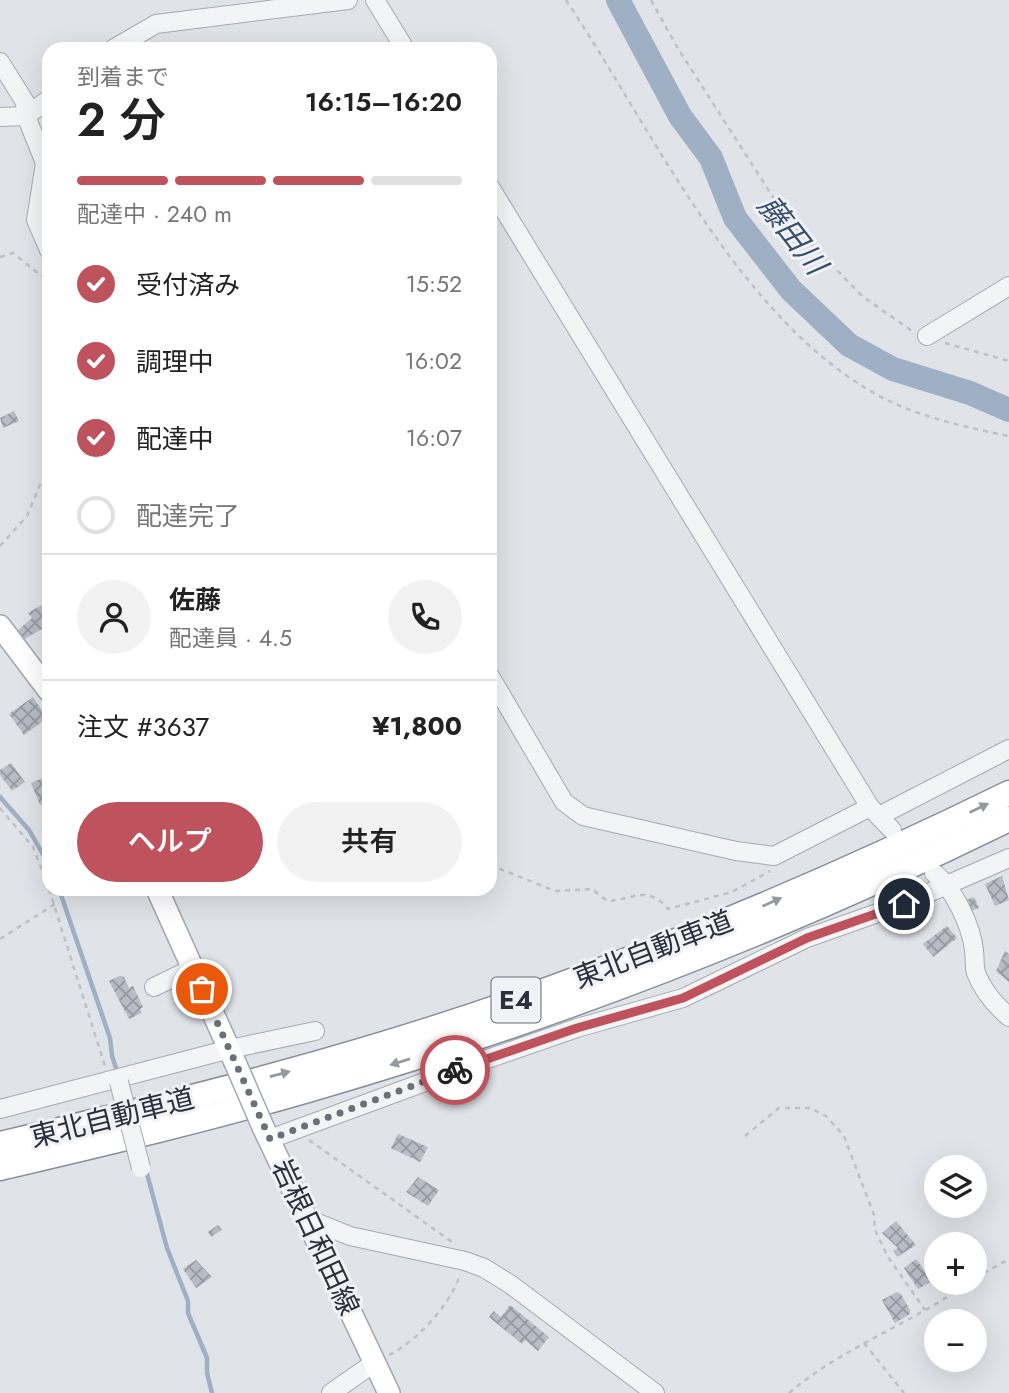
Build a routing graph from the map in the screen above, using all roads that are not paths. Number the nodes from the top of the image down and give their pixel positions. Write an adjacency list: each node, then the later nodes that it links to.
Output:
1 (348, 0): 3 (street)
2 (374, 0): 4 (street)
3 (126, 42)
4 (401, 42)
5 (0, 62): 7 (street)
6 (42, 104): 7 (street)
7 (26, 116): 8 (street); 9 (street)
8 (0, 117)
9 (42, 154)
10 (42, 186): 12 (street)
11 (497, 198): 20 (street)
12 (42, 234)
13 (1009, 286): 14 (street)
14 (927, 336)
15 (0, 626): 16 (main road)
16 (42, 682)
17 (497, 688): 20 (street)
18 (1009, 749): 20 (street)
19 (1009, 793): 35 (highway, 東北自動車道 / E4, one-way to 19)
20 (875, 811): 22 (street)
21 (1009, 819): 36 (highway, 東北自動車道 / E4, one-way to 36)
22 (892, 830)
23 (1009, 858): 25 (street)
24 (934, 873): 25 (street)
25 (947, 887): 29 (street); 34 (street)
26 (160, 896): 27 (main road, 岩根日和田線)
27 (193, 968): 28 (street); 31 (main road, 岩根日和田線)
28 (154, 987)
29 (1009, 1017)
30 (315, 1031): 31 (street)
31 (232, 1055): 32 (street); 34 (main road, 岩根日和田線, bridge)
32 (114, 1081): 33 (street); 37 (street, bridge)
33 (0, 1109)
34 (267, 1133): 38 (main road, 岩根日和田線)
35 (0, 1144)
36 (0, 1168)
37 (141, 1168)
38 (308, 1219): 39 (main road, 岩根日和田線); 42 (street)
39 (374, 1363): 40 (street); 41 (main road, 岩根日和田線)
40 (331, 1393)
41 (389, 1393)
42 (655, 1393)

